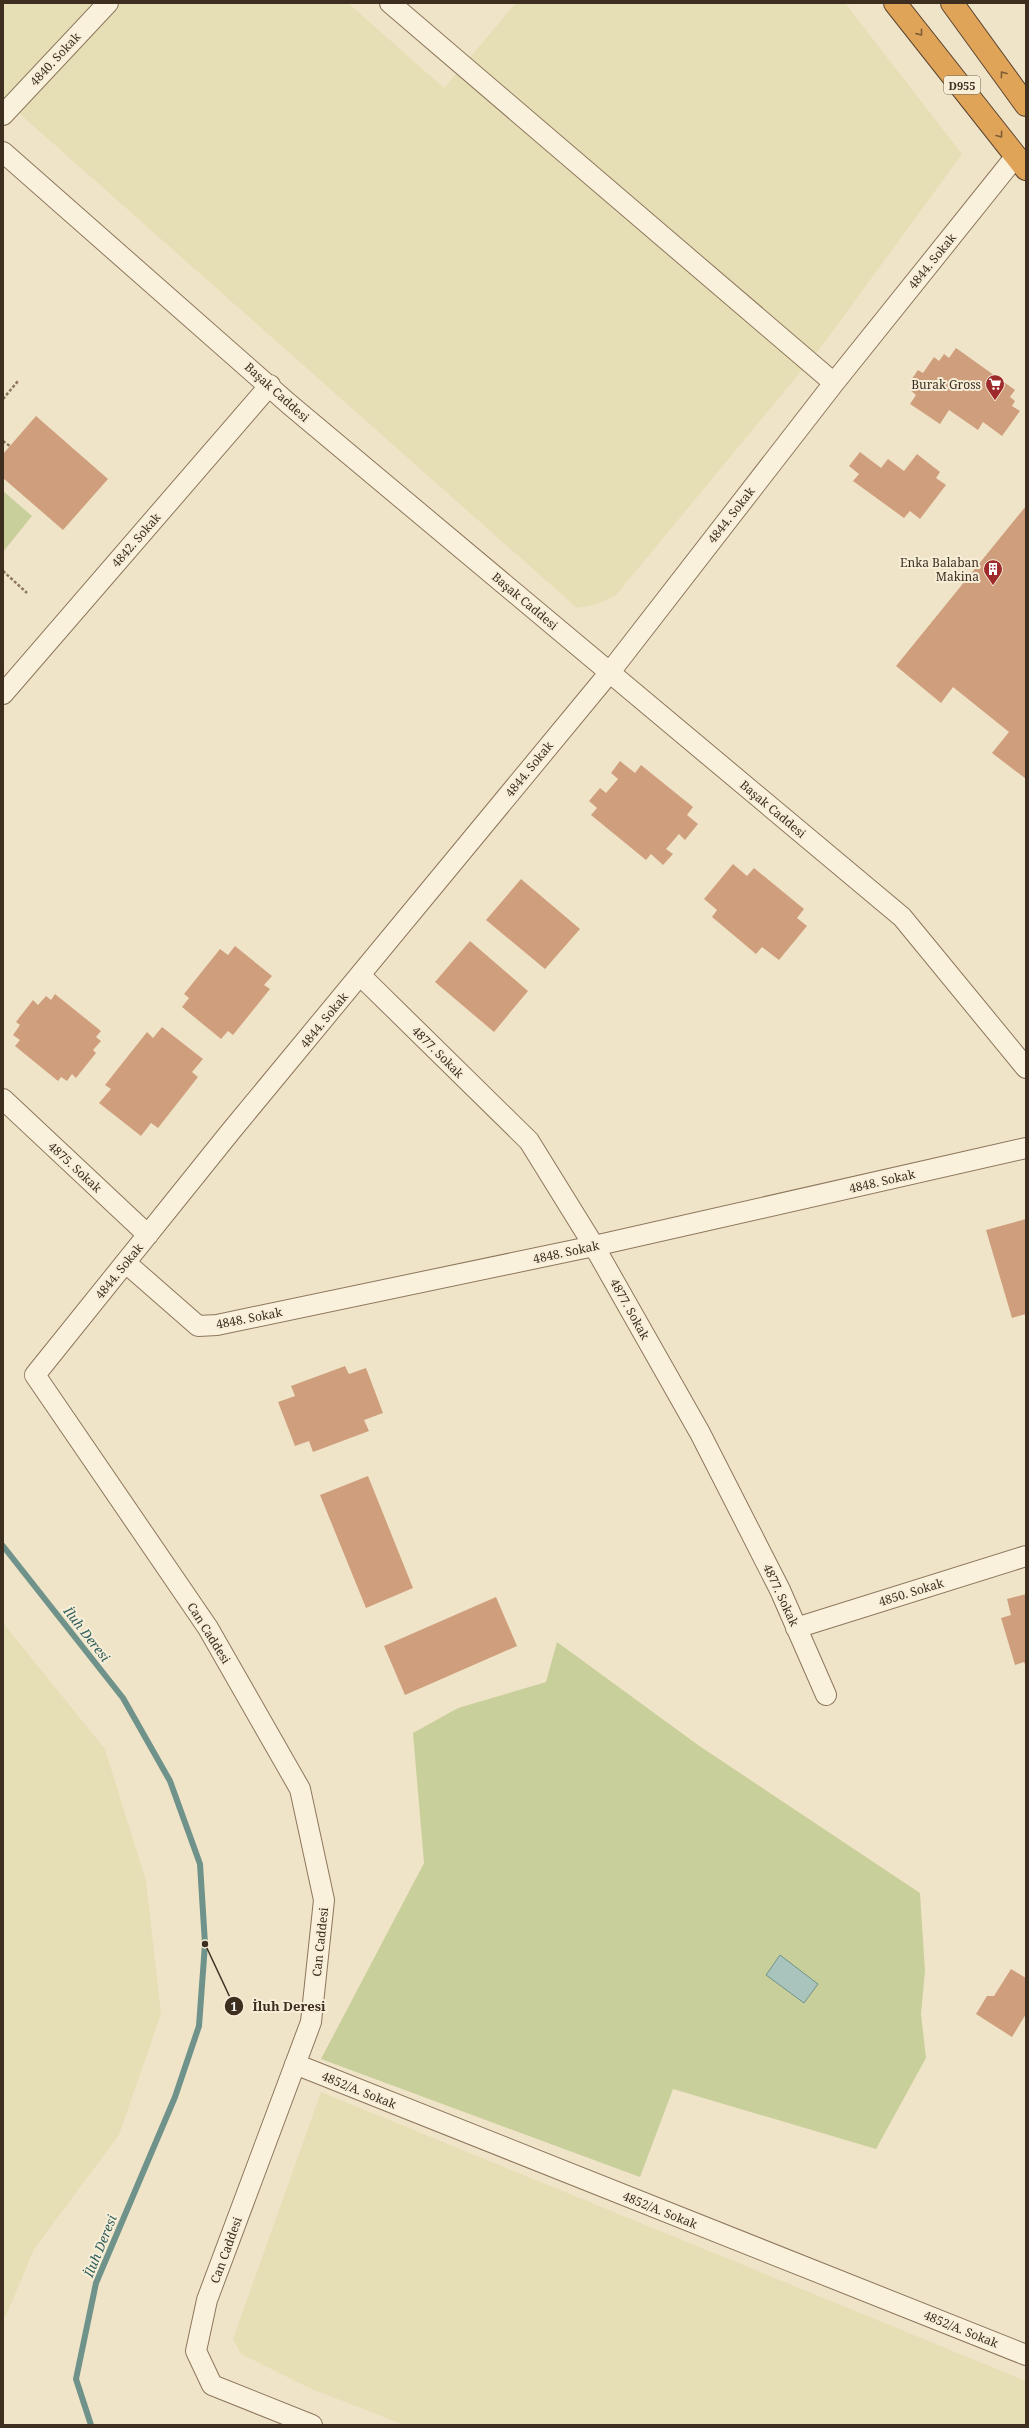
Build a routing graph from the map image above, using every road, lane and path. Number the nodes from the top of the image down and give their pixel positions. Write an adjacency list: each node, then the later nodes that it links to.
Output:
1 (108, 3): 6 (street, 4840. Sokak)
2 (390, 3): 10 (street)
3 (895, 3): 8 (highway, D955, one-way to 8)
4 (952, 3): 5 (highway, one-way to 4)
5 (1026, 105)
6 (3, 115)
7 (3, 152): 11 (street, Başak Caddesi)
8 (1021, 162): 10 (street, 4844. Sokak)
9 (18, 381): 12 (path)
10 (834, 383): 17 (street, 4844. Sokak)
11 (270, 385): 17 (street, Başak Caddesi); 18 (street, 4842. Sokak)
12 (3, 398)
13 (3, 441): 14 (path)
14 (10, 446)
15 (3, 572): 16 (path)
16 (27, 594)
17 (610, 672): 19 (street, 4844. Sokak); 20 (street, Başak Caddesi)
18 (3, 694)
19 (360, 975): 23 (street, 4844. Sokak); 24 (street, 4877. Sokak)
20 (1026, 1068)
21 (3, 1099): 23 (street, 4875. Sokak)
22 (1026, 1148): 24 (street, 4848. Sokak)
23 (148, 1235): 25 (street, 4844. Sokak)
24 (594, 1246): 25 (street, 4848. Sokak); 28 (street, 4877. Sokak)
25 (126, 1263): 26 (street, 4844. Sokak)
26 (35, 1375): 30 (street, Can Caddesi)
27 (1026, 1556): 28 (street, 4850. Sokak)
28 (796, 1628): 29 (street, 4877. Sokak)
29 (826, 1695)
30 (295, 2064): 31 (street, 4852/A. Sokak); 32 (street, Can Caddesi)
31 (1023, 2350)
32 (312, 2425)

